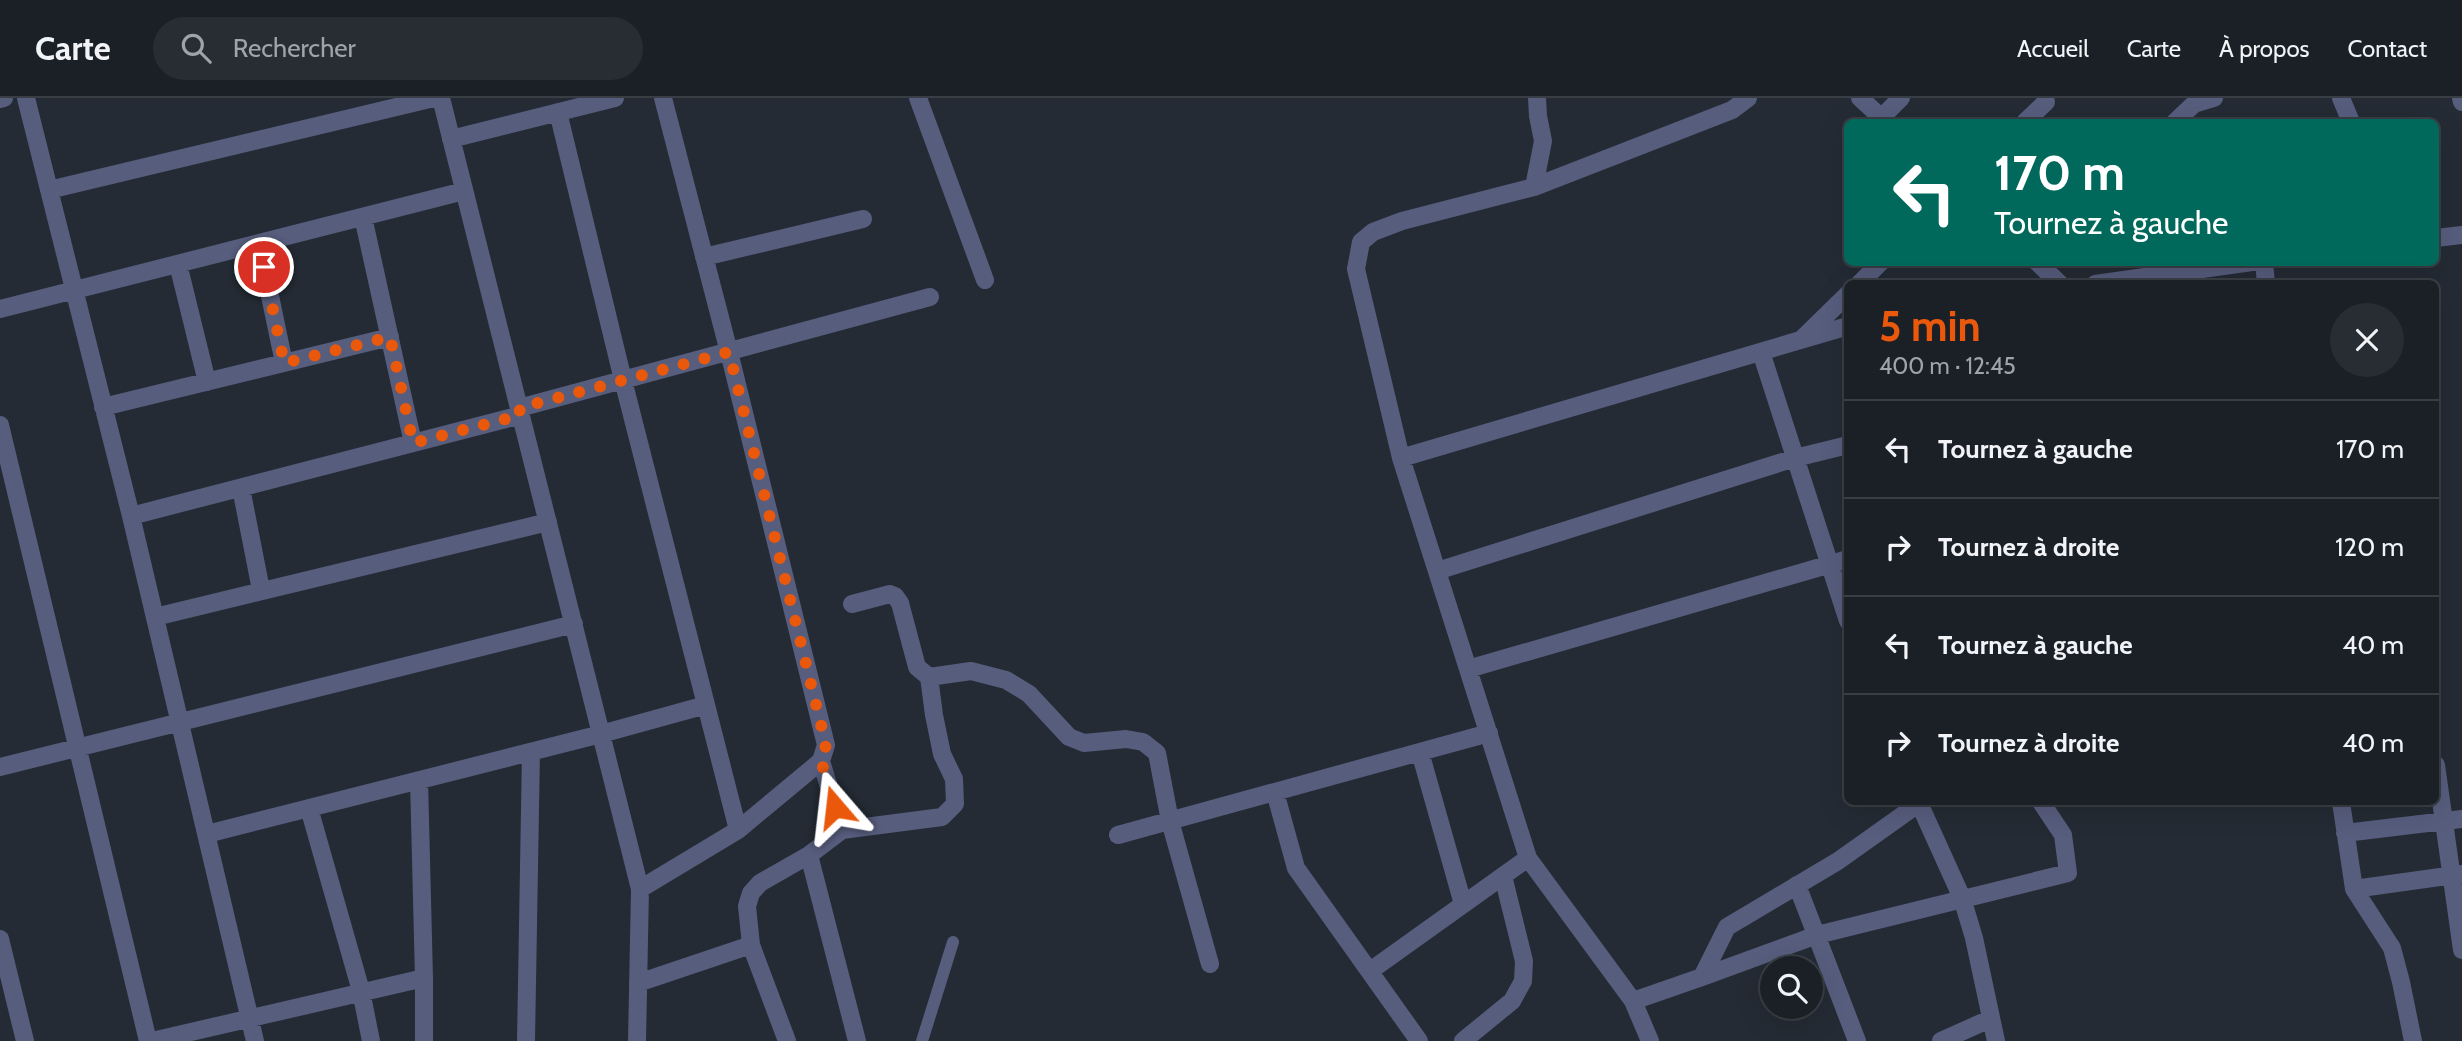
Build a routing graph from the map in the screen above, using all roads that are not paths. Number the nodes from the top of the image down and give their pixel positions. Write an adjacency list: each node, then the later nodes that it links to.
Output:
1 (26, 98): 23 (street)
2 (434, 98): 23 (street)
3 (441, 98): 21 (street)
4 (615, 98): 15 (street)
5 (663, 98): 30 (street)
6 (918, 98): 35 (street)
7 (1537, 98): 22 (street)
8 (1748, 98): 14 (street)
9 (1860, 98): 16 (street)
10 (1901, 98): 17 (street)
11 (2214, 98): 19 (street)
12 (2341, 98): 20 (street)
13 (2046, 102): 18 (street)
14 (1729, 104): 22 (street)
15 (558, 112): 21 (street); 49 (street)
16 (1882, 119)
17 (1884, 119)
18 (2028, 119)
19 (2178, 119)
20 (2350, 119)
21 (451, 139): 24 (street)
22 (1534, 187): 56 (street)
23 (49, 190): 39 (street)
24 (464, 191): 25 (street); 52 (street)
25 (363, 217): 29 (street); 44 (street)
26 (863, 219): 30 (street)
27 (2462, 235): 28 (street)
28 (2439, 238)
29 (259, 243): 31 (street); 48 (street)
30 (704, 257): 46 (street)
31 (178, 264): 39 (street); 50 (street)
32 (1877, 266): 36 (street)
33 (2041, 266): 37 (street)
34 (2223, 266): 38 (street)
35 (985, 280)
36 (1863, 280)
37 (2056, 280)
38 (2124, 280)
39 (74, 290): 42 (street); 51 (street)
40 (930, 297): 46 (street)
41 (1844, 299): 45 (street)
42 (0, 309)
43 (1844, 327): 45 (street)
44 (390, 337): 48 (street); 54 (street)
45 (1801, 340): 47 (street)
46 (729, 352): 49 (street); 78 (street)
47 (1761, 352): 56 (street); 57 (street)
48 (284, 363): 50 (street)
49 (623, 380): 52 (street); 71 (street)
50 (207, 382): 51 (street)
51 (103, 407): 59 (street)
52 (520, 412): 54 (street); 60 (street)
53 (0, 425): 75 (street)
54 (413, 443): 58 (street)
55 (1844, 445): 57 (street)
56 (1401, 458): 63 (street)
57 (1795, 458): 62 (street); 63 (street)
58 (241, 488): 59 (street); 64 (street)
59 (131, 516): 67 (street)
60 (548, 522): 64 (street); 68 (street)
61 (1844, 560): 62 (street)
62 (1829, 564): 66 (street); 69 (street)
63 (1437, 570): 69 (street)
64 (261, 590): 67 (street)
65 (852, 604): 70 (street)
66 (1844, 609)
67 (155, 617): 72 (street)
68 (574, 624): 72 (street); 74 (street)
69 (1468, 669): 73 (street)
70 (929, 677): 89 (street); 92 (street)
71 (706, 705): 74 (street); 91 (street)
72 (181, 723): 75 (street); 94 (street)
73 (1489, 733): 77 (street); 97 (street)
74 (601, 734): 76 (street); 101 (street)
75 (77, 749): 79 (street); 121 (street)
76 (531, 752): 80 (street); 125 (street)
77 (1420, 752): 82 (street); 104 (street)
78 (821, 761): 91 (street); 92 (street)
79 (0, 766)
80 (419, 780): 87 (street); 113 (street)
81 (2439, 786): 90 (street)
82 (1275, 792): 89 (street); 111 (street)
83 (1913, 805): 100 (street)
84 (1915, 805): 103 (street)
85 (2043, 805): 103 (street)
86 (2341, 805): 93 (street)
87 (309, 808): 94 (street); 115 (street)
88 (2462, 819): 90 (street)
89 (1170, 821): 95 (street); 110 (street)
90 (2444, 821): 93 (street); 98 (street)
91 (738, 830): 101 (street)
92 (842, 830): 96 (street)
93 (2346, 833): 102 (street)
94 (206, 834): 118 (street)
95 (1118, 835)
96 (809, 855): 108 (street); 128 (street)
97 (1528, 858): 99 (street); 116 (street)
98 (2457, 874): 102 (street); 109 (street)
99 (1503, 876): 104 (street); 131 (street)
100 (1797, 885): 105 (street); 112 (street)
101 (640, 889): 114 (street)
102 (2354, 889): 136 (street)
103 (1962, 898): 105 (street); 119 (street)
104 (1463, 904): 111 (street)
105 (1817, 935): 112 (street); 133 (street)
106 (0, 939): 117 (street)
107 (953, 942): 129 (lane)
108 (751, 945): 114 (street); 127 (street)
109 (2462, 950)
110 (1210, 964)
111 (1370, 971): 130 (street)
112 (1702, 977): 116 (street)
113 (424, 978): 115 (street); 124 (street)
114 (638, 983): 126 (street)
115 (361, 991): 118 (street); 123 (street)
116 (1633, 1001): 132 (street)
117 (8, 1002): 120 (street)
118 (250, 1018): 121 (street); 122 (street)
119 (1990, 1019): 134 (street); 135 (street)
120 (25, 1041)
121 (150, 1041)
122 (256, 1041)
123 (372, 1041)
124 (424, 1041)
125 (526, 1041)
126 (637, 1041)
127 (786, 1041)
128 (857, 1041)
129 (922, 1041)
130 (1419, 1041)
131 (1463, 1041)
132 (1650, 1041)
133 (1857, 1041)
134 (1941, 1041)
135 (1996, 1041)
136 (2413, 1041)

